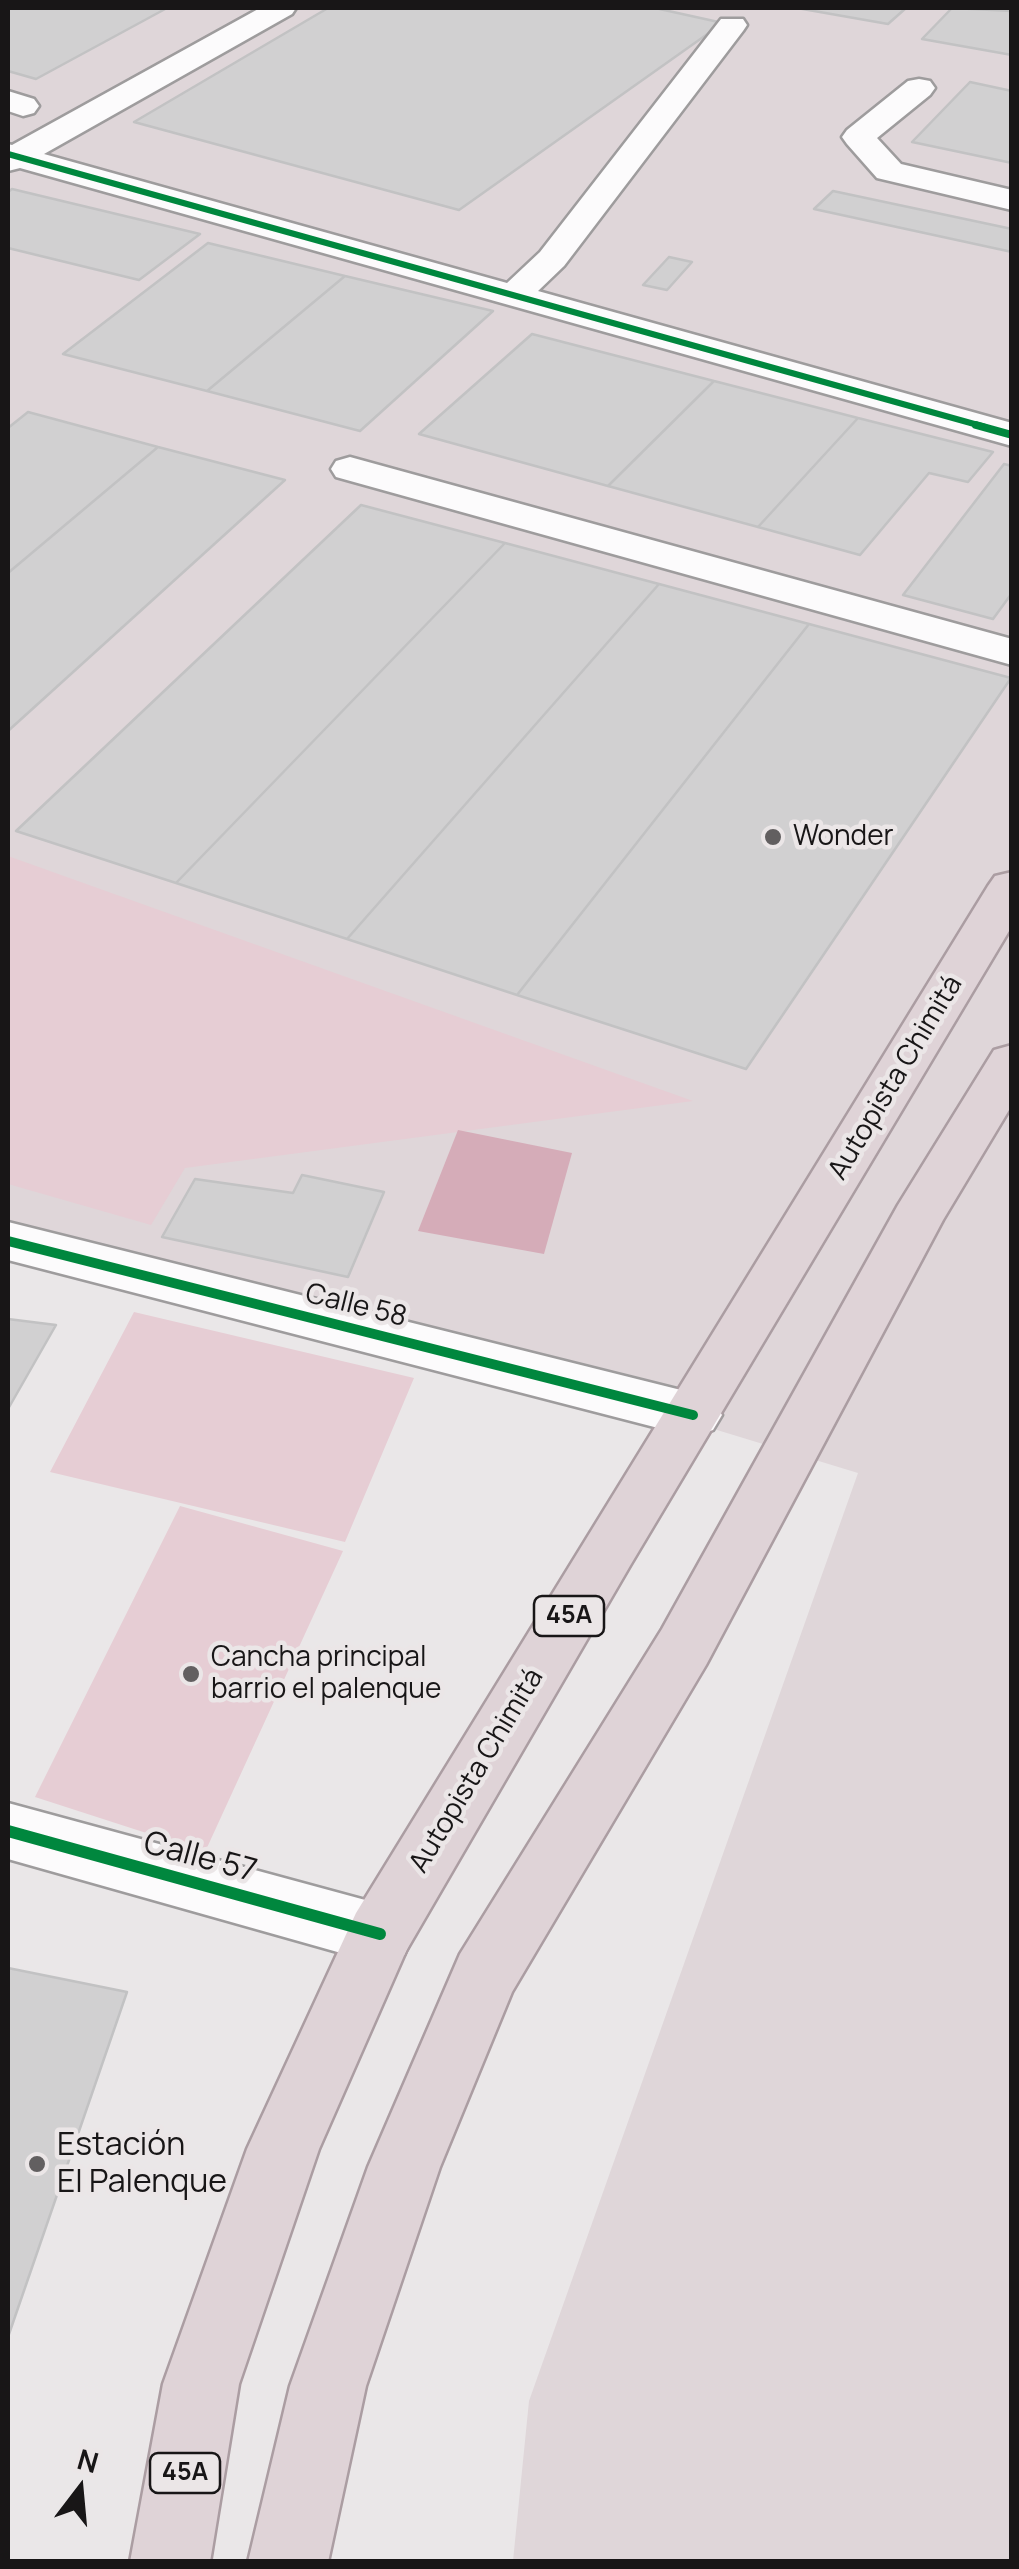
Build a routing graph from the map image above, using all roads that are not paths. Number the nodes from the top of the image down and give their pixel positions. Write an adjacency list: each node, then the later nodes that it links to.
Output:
1 (281, 8): 4 (street)
2 (732, 25): 6 (street)
3 (920, 88): 5 (street)
4 (10, 157): 6 (street)
5 (1012, 200)
6 (516, 293): 7 (street)
7 (1012, 435)
8 (350, 469): 9 (street)
9 (1012, 652)
10 (1012, 886): 13 (highway, Autopista Chimitá / 45A)
11 (1012, 1062): 19 (highway)
12 (8, 1241): 13 (street, Calle 58)
13 (693, 1414): 15 (highway, Autopista Chimitá / 45A)
14 (8, 1831): 15 (street, Calle 57)
15 (380, 1934): 16 (highway, Autopista Chimitá / 45A)
16 (201, 2384): 17 (highway); 18 (highway, Autopista Chimitá / 45A)
17 (131, 2562)
18 (170, 2562)
19 (288, 2562)

